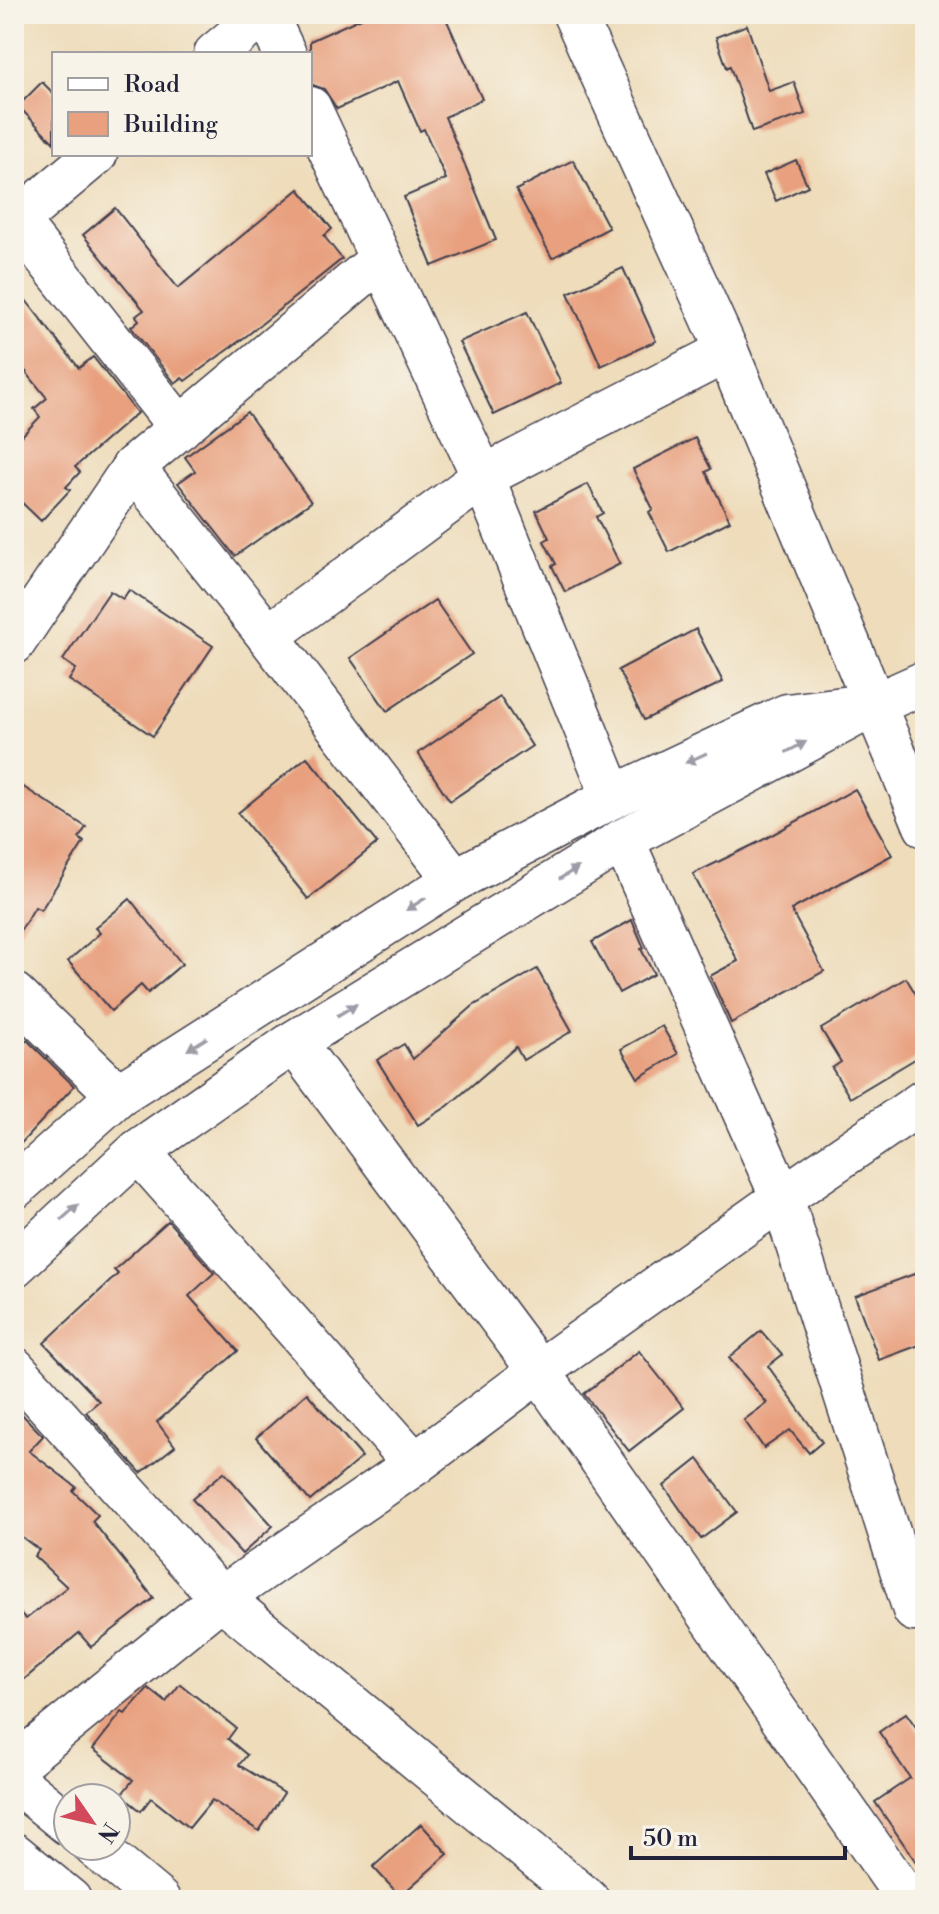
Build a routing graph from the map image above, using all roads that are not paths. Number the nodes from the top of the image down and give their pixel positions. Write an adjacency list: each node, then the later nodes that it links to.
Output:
1 (264, 14): 3 (street); 4 (street)
2 (574, 14): 9 (street)
3 (217, 52)
4 (284, 52)
5 (312, 112): 8 (street)
6 (94, 156): 7 (street)
7 (16, 222): 10 (street)
8 (381, 259): 10 (street); 12 (street)
9 (727, 351): 12 (street); 16 (street)
10 (180, 428): 11 (street)
11 (133, 467): 13 (street); 14 (street)
12 (483, 477): 13 (street); 17 (street)
13 (268, 636): 20 (street)
14 (14, 643)
15 (925, 682): 16 (street)
16 (876, 704): 17 (street, one-way to 17); 18 (street); 19 (street, one-way to 16)
17 (613, 797): 20 (street)
18 (925, 826)
19 (623, 840): 22 (street, one-way to 19); 27 (street)
20 (455, 880): 23 (street, one-way to 23)
21 (14, 994): 23 (street)
22 (294, 1042): 25 (street); 30 (street)
23 (118, 1095): 26 (street)
24 (925, 1100): 27 (street)
25 (138, 1151): 28 (street, one-way to 25); 31 (street)
26 (14, 1188)
27 (782, 1198): 30 (street); 33 (street)
28 (14, 1266)
29 (14, 1368): 32 (street)
30 (539, 1371): 31 (street); 42 (street)
31 (415, 1464): 32 (street)
32 (221, 1598): 34 (street); 41 (street)
33 (914, 1610)
34 (14, 1766)
35 (14, 1780): 36 (street)
36 (52, 1811)
37 (14, 1854): 39 (street)
38 (113, 1862): 40 (street)
39 (70, 1900)
40 (159, 1900)
41 (588, 1900)
42 (908, 1900)

